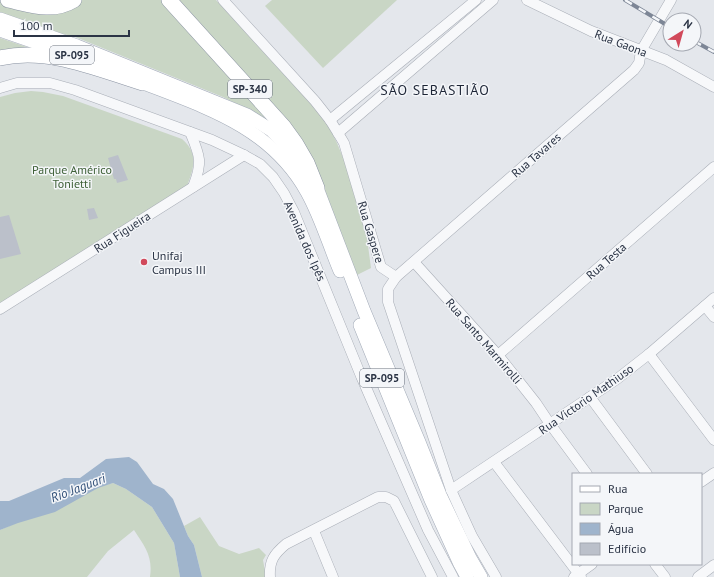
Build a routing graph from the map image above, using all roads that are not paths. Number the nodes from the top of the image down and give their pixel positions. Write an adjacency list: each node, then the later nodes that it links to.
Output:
1 (8, 0): 2 (highway)
2 (74, 0)
3 (169, 0): 22 (highway, SP-340)
4 (223, 0): 16 (street, Rua Gaspere)
5 (476, 0): 16 (street)
6 (493, 0): 18 (street)
7 (527, 0): 11 (street, Rua Gaona)
8 (671, 0): 11 (street, Rua Tavares)
9 (0, 19): 22 (main road, SP-095)
10 (0, 30): 13 (main road, SP-095)
11 (641, 51): 14 (street, Rua Gaona); 23 (street, Rua Tavares)
12 (0, 58): 13 (highway)
13 (143, 83): 49 (main road, SP-095)
14 (714, 87)
15 (0, 88): 17 (street, Avenida dos Ipês)
16 (330, 120): 18 (street, Rua Gaspere)
17 (190, 132): 19 (street, Avenida dos Ipês); 21 (street)
18 (338, 133): 24 (street, Rua Gaspere)
19 (244, 155): 21 (street, Rua Figueira); 48 (street, Avenida dos Ipês)
20 (714, 167): 30 (street, Rua Testa)
21 (193, 186): 27 (street, Rua Figueira)
22 (317, 188): 50 (main road, SP-095)
23 (414, 262): 24 (street, Rua Tavares); 30 (street, Rua Santo Marmirolli)
24 (396, 277): 39 (street)
25 (714, 298): 26 (street, Rua Victorio Mathiuso)
26 (705, 306): 28 (street); 29 (street, Rua Victorio Mathiuso)
27 (0, 309)
28 (714, 317)
29 (649, 354): 31 (street, Rua Victorio Mathiuso); 33 (street)
30 (498, 355): 32 (street, Rua Santo Marmirolli)
31 (590, 397): 32 (street, Rua Victorio Mathiuso); 36 (street)
32 (550, 424): 34 (street, Rua Victorio Mathiuso); 35 (street, Rua Santo Marmirolli)
33 (714, 440)
34 (494, 462): 39 (street, Rua Victorio Mathiuso); 44 (street)
35 (586, 473)
36 (646, 473)
37 (714, 473): 38 (street)
38 (702, 481)
39 (452, 490): 51 (street)
40 (314, 531): 45 (street); 46 (street); 47 (street)
41 (591, 565): 44 (street)
42 (656, 565): 52 (street)
43 (714, 565): 53 (street)
44 (578, 576)
45 (270, 577)
46 (332, 577)
47 (432, 577)
48 (453, 577)
49 (467, 577)
50 (481, 577)
51 (496, 577)
52 (665, 577)
53 (698, 577)

